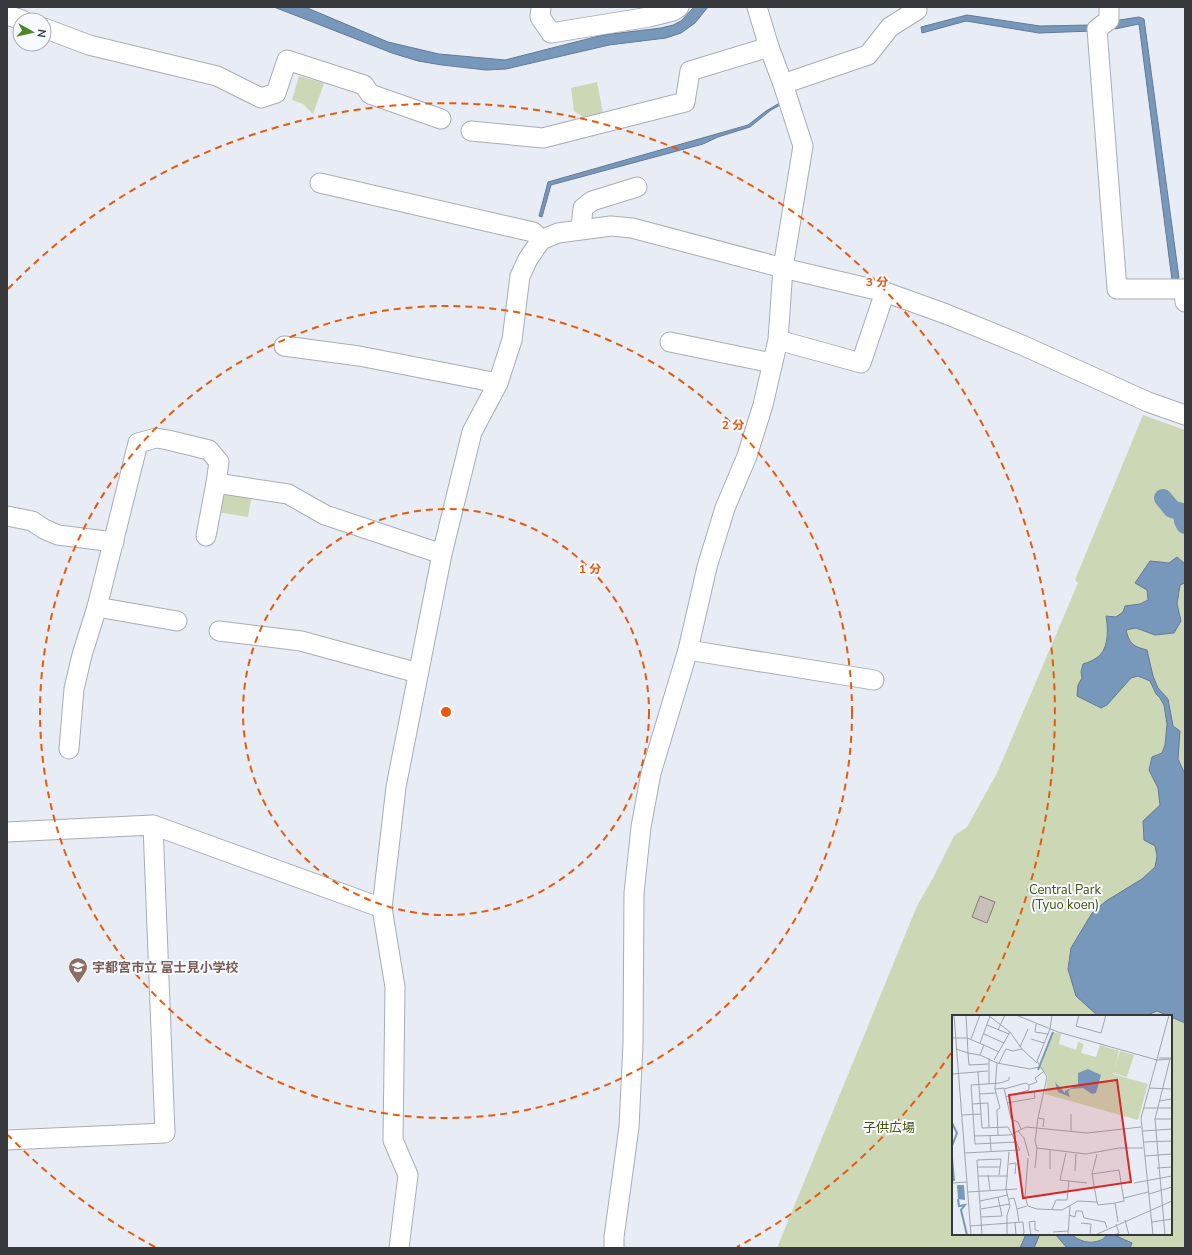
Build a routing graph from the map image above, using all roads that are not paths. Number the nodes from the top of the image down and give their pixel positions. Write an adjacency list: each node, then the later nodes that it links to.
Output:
1 (541, 7): 6 (street)
2 (679, 7): 6 (street)
3 (757, 7): 8 (street)
4 (917, 7): 9 (street)
5 (1109, 7): 18 (street)
6 (649, 12)
7 (52, 31): 10 (street)
8 (769, 47): 9 (street); 11 (street)
9 (783, 84): 16 (street)
10 (441, 119)
11 (471, 131)
12 (320, 183): 15 (street)
13 (637, 187): 14 (street)
14 (581, 229): 15 (street); 16 (street)
15 (542, 240): 23 (street)
16 (783, 268): 17 (street); 19 (street)
17 (885, 292): 19 (street); 24 (street)
18 (1185, 293)
19 (778, 340): 22 (street)
20 (670, 342): 22 (street)
21 (284, 346): 23 (street)
22 (772, 363): 33 (street)
23 (498, 383): 29 (street)
24 (1185, 415)
25 (216, 483): 27 (street); 28 (street); 29 (street)
26 (7, 516): 28 (street)
27 (206, 536)
28 (114, 542): 30 (street)
29 (442, 554): 34 (street)
30 (97, 607): 31 (street); 36 (street)
31 (177, 621)
32 (219, 631): 34 (street)
33 (688, 650): 35 (street); 42 (street)
34 (418, 673): 39 (street)
35 (874, 680)
36 (69, 749)
37 (153, 825): 38 (street); 39 (street); 40 (street)
38 (7, 832)
39 (382, 908): 41 (street)
40 (7, 1140)
41 (399, 1248)
42 (614, 1248)

